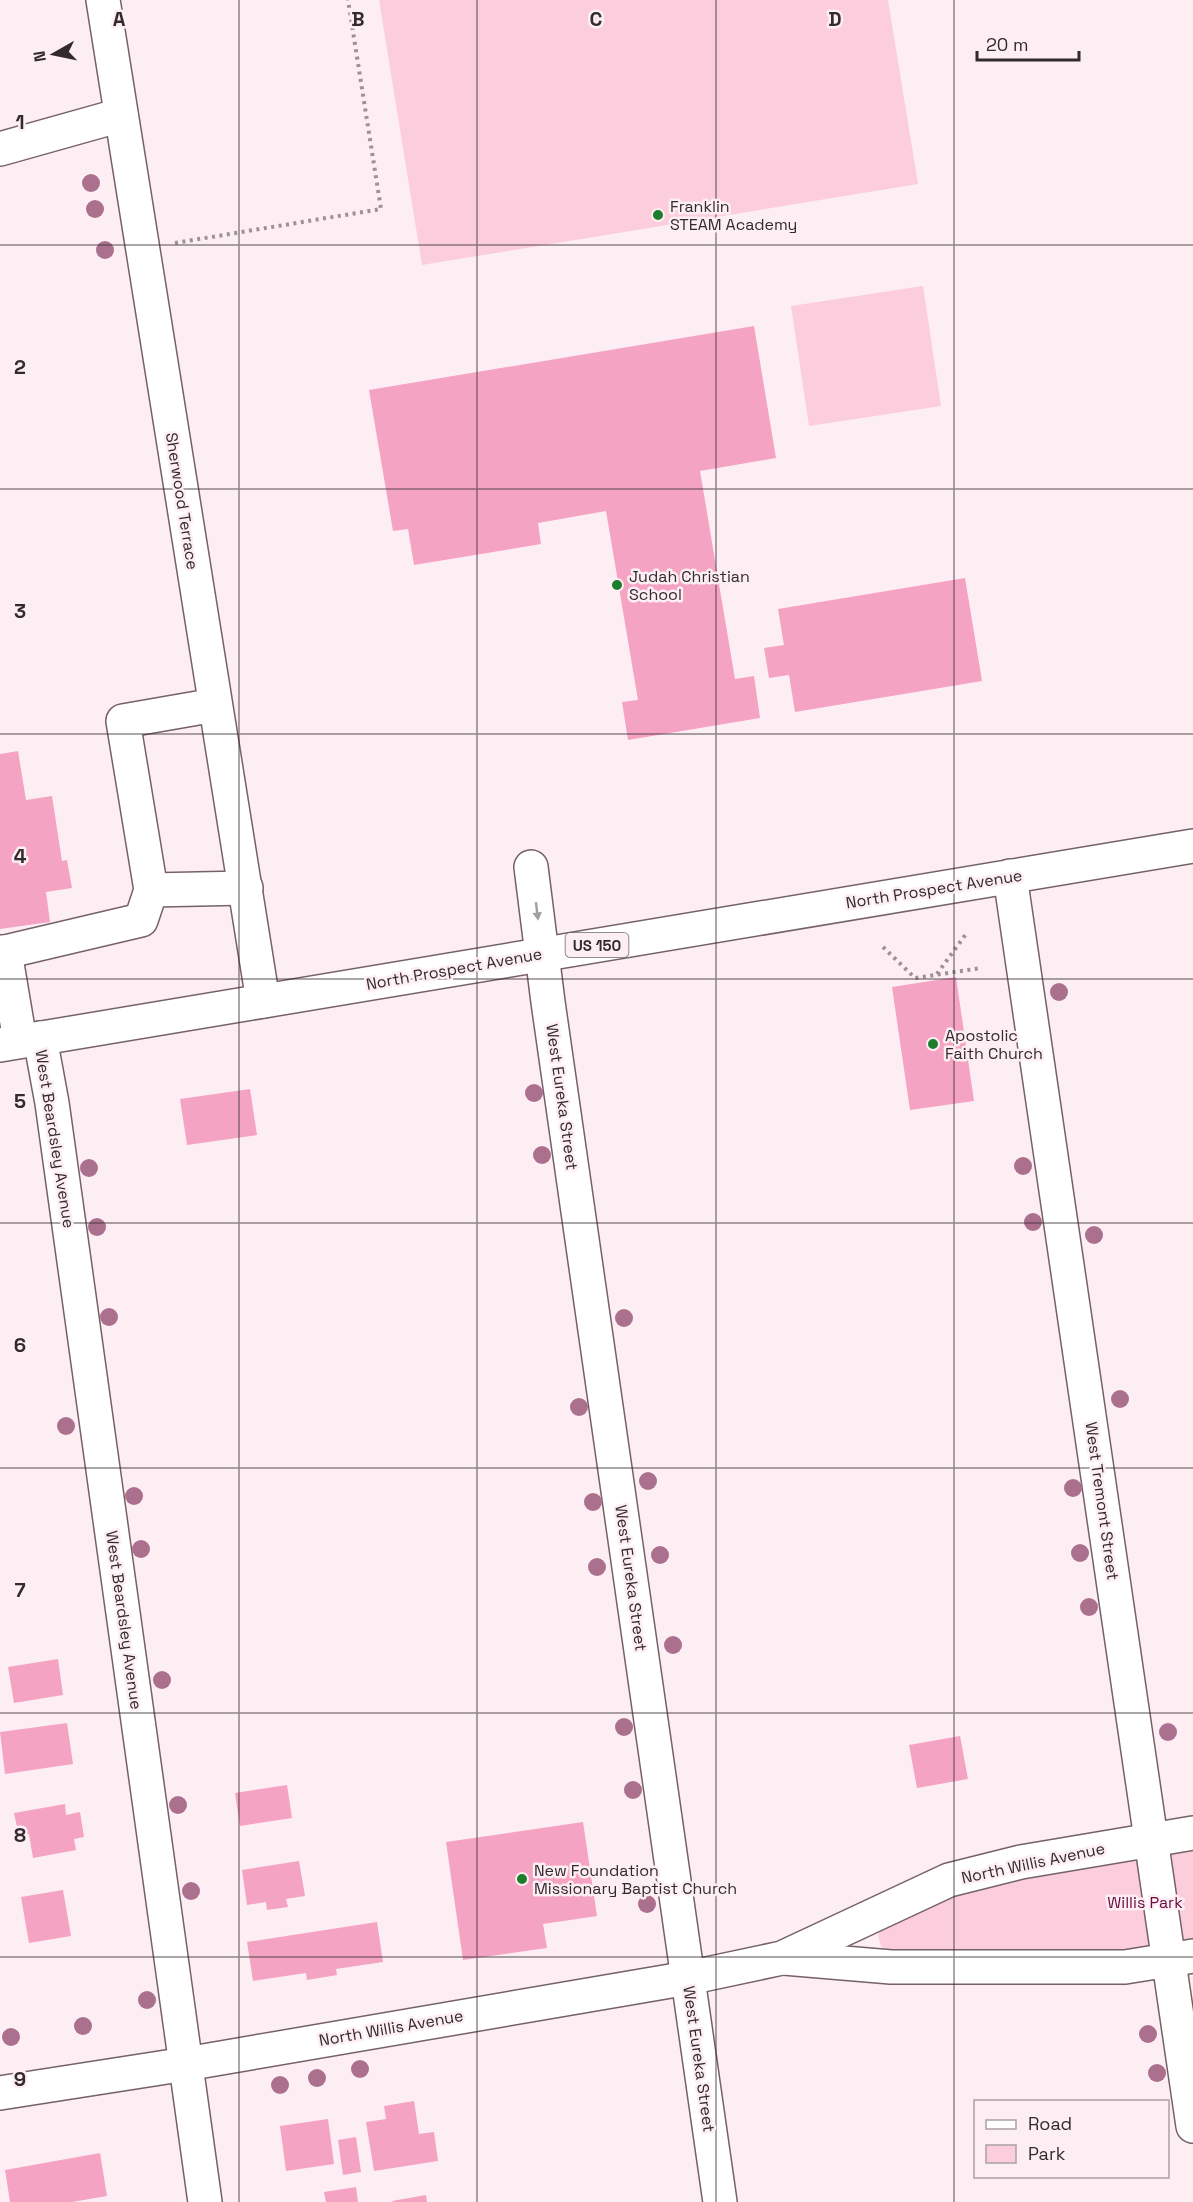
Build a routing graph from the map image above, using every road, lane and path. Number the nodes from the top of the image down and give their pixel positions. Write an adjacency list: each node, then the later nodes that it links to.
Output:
1 (103, 0): 3 (street, Sherwood Terrace)
2 (348, 0): 5 (path)
3 (121, 116): 4 (street); 6 (street, Sherwood Terrace)
4 (0, 149)
5 (175, 243)
6 (215, 705): 10 (street, Sherwood Terrace); 11 (street)
7 (1193, 846): 9 (street, North Prospect Avenue / US 150)
8 (531, 867): 15 (street, West Eureka Street, one-way to 15)
9 (1010, 876): 15 (street, North Prospect Avenue / US 150); 21 (street, West Tremont Street)
10 (246, 888): 11 (street); 18 (street, Sherwood Terrace)
11 (151, 890): 14 (street)
12 (966, 934): 17 (path)
13 (883, 947): 17 (path)
14 (2, 952): 19 (street, West Beardsley Avenue)
15 (542, 954): 18 (street, North Prospect Avenue / US 150); 24 (street, West Eureka Street)
16 (981, 968): 17 (path)
17 (936, 975)
18 (263, 1001): 19 (street, North Prospect Avenue / US 150)
19 (20, 1041): 25 (street, West Beardsley Avenue)
20 (1193, 1833): 21 (street, North Willis Avenue)
21 (1152, 1840): 22 (street, North Willis Avenue); 23 (street, West Tremont Street)
22 (782, 1958): 23 (street, North Willis Avenue); 24 (street, North Willis Avenue)
23 (1181, 1958): 27 (street, West Tremont Street)
24 (688, 1978): 25 (street, North Willis Avenue); 29 (street, West Eureka Street)
25 (186, 2064): 26 (street, North Willis Avenue); 28 (street, West Beardsley Avenue)
26 (0, 2093)
27 (1193, 2126)
28 (205, 2202)
29 (720, 2202)

